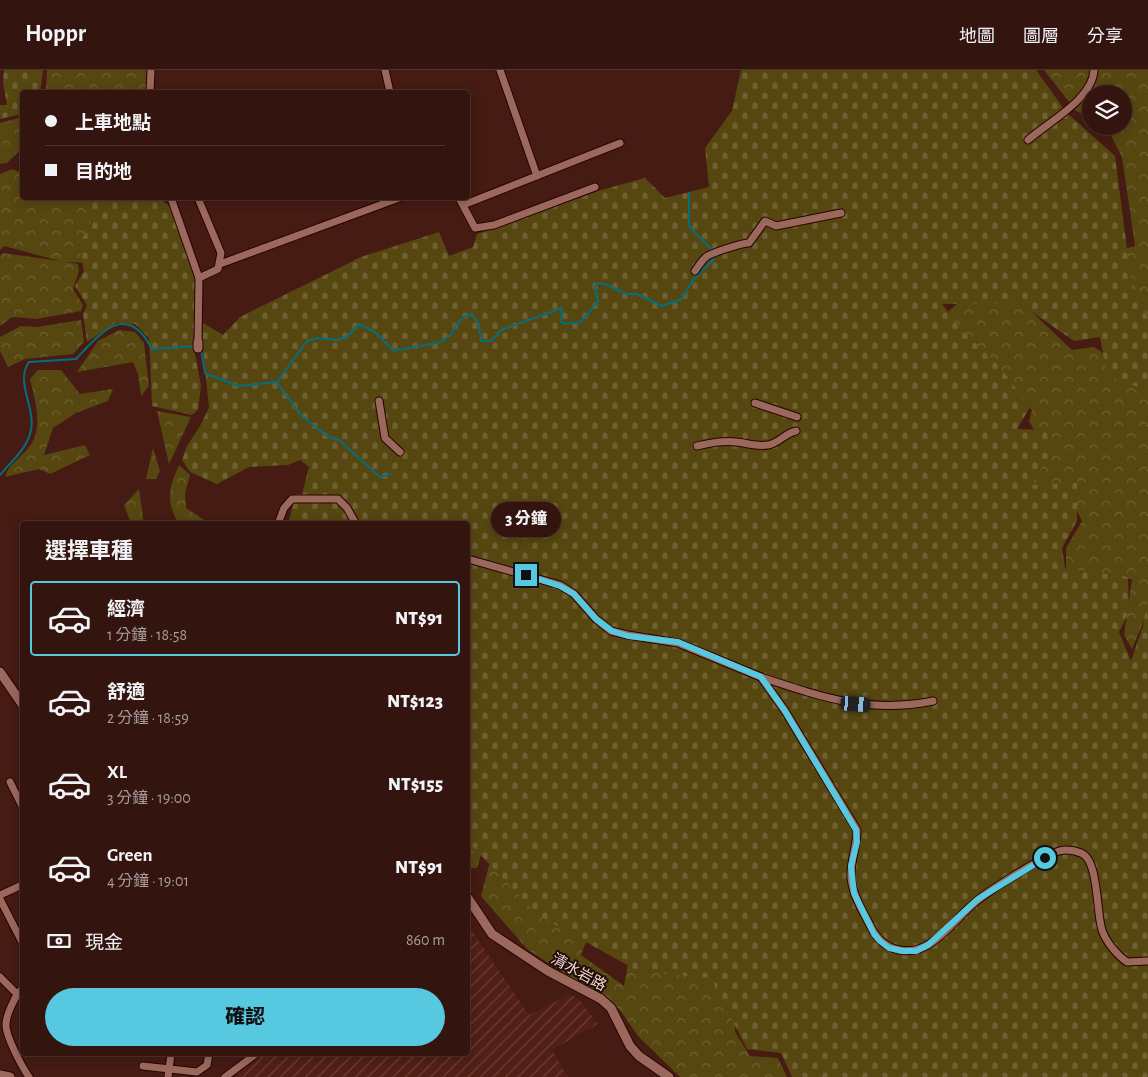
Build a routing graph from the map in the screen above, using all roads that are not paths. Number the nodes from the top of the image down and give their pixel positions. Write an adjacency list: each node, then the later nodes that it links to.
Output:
1 (151, 70): 5 (street)
2 (384, 70): 6 (street)
3 (500, 70): 9 (street)
4 (1094, 70): 7 (street)
5 (150, 90)
6 (389, 90)
7 (1028, 140)
8 (620, 143): 9 (street)
9 (537, 176): 15 (street)
10 (595, 187): 15 (street)
11 (172, 200): 19 (street)
12 (199, 200): 17 (street)
13 (394, 200): 17 (street)
14 (460, 200): 15 (street)
15 (463, 205)
16 (841, 212): 18 (street)
17 (220, 264): 19 (street)
18 (695, 271)
19 (199, 278): 20 (street)
20 (198, 345)
21 (379, 401): 26 (street)
22 (755, 403): 23 (street)
23 (797, 417)
24 (796, 431): 25 (street)
25 (697, 446)
26 (400, 452)
27 (279, 521): 28 (street)
28 (354, 521)
29 (470, 560): 31 (street)
30 (0, 672): 32 (street)
31 (761, 677): 33 (street); 41 (street)
32 (20, 701)
33 (934, 701)
34 (10, 782): 35 (street)
35 (20, 802)
36 (20, 886): 37 (street)
37 (0, 895)
38 (0, 899): 40 (street)
39 (470, 905): 55 (street, 清水岩路)
40 (20, 938)
41 (1148, 961)
42 (0, 977): 43 (street)
43 (20, 992): 44 (street)
44 (3, 1021): 52 (street)
45 (171, 1056): 49 (street)
46 (209, 1056): 49 (street)
47 (251, 1056): 54 (street)
48 (142, 1066): 49 (street)
49 (169, 1069): 53 (street)
50 (0, 1075): 51 (street)
51 (10, 1077)
52 (29, 1077)
53 (168, 1077)
54 (225, 1077)
55 (669, 1077)

